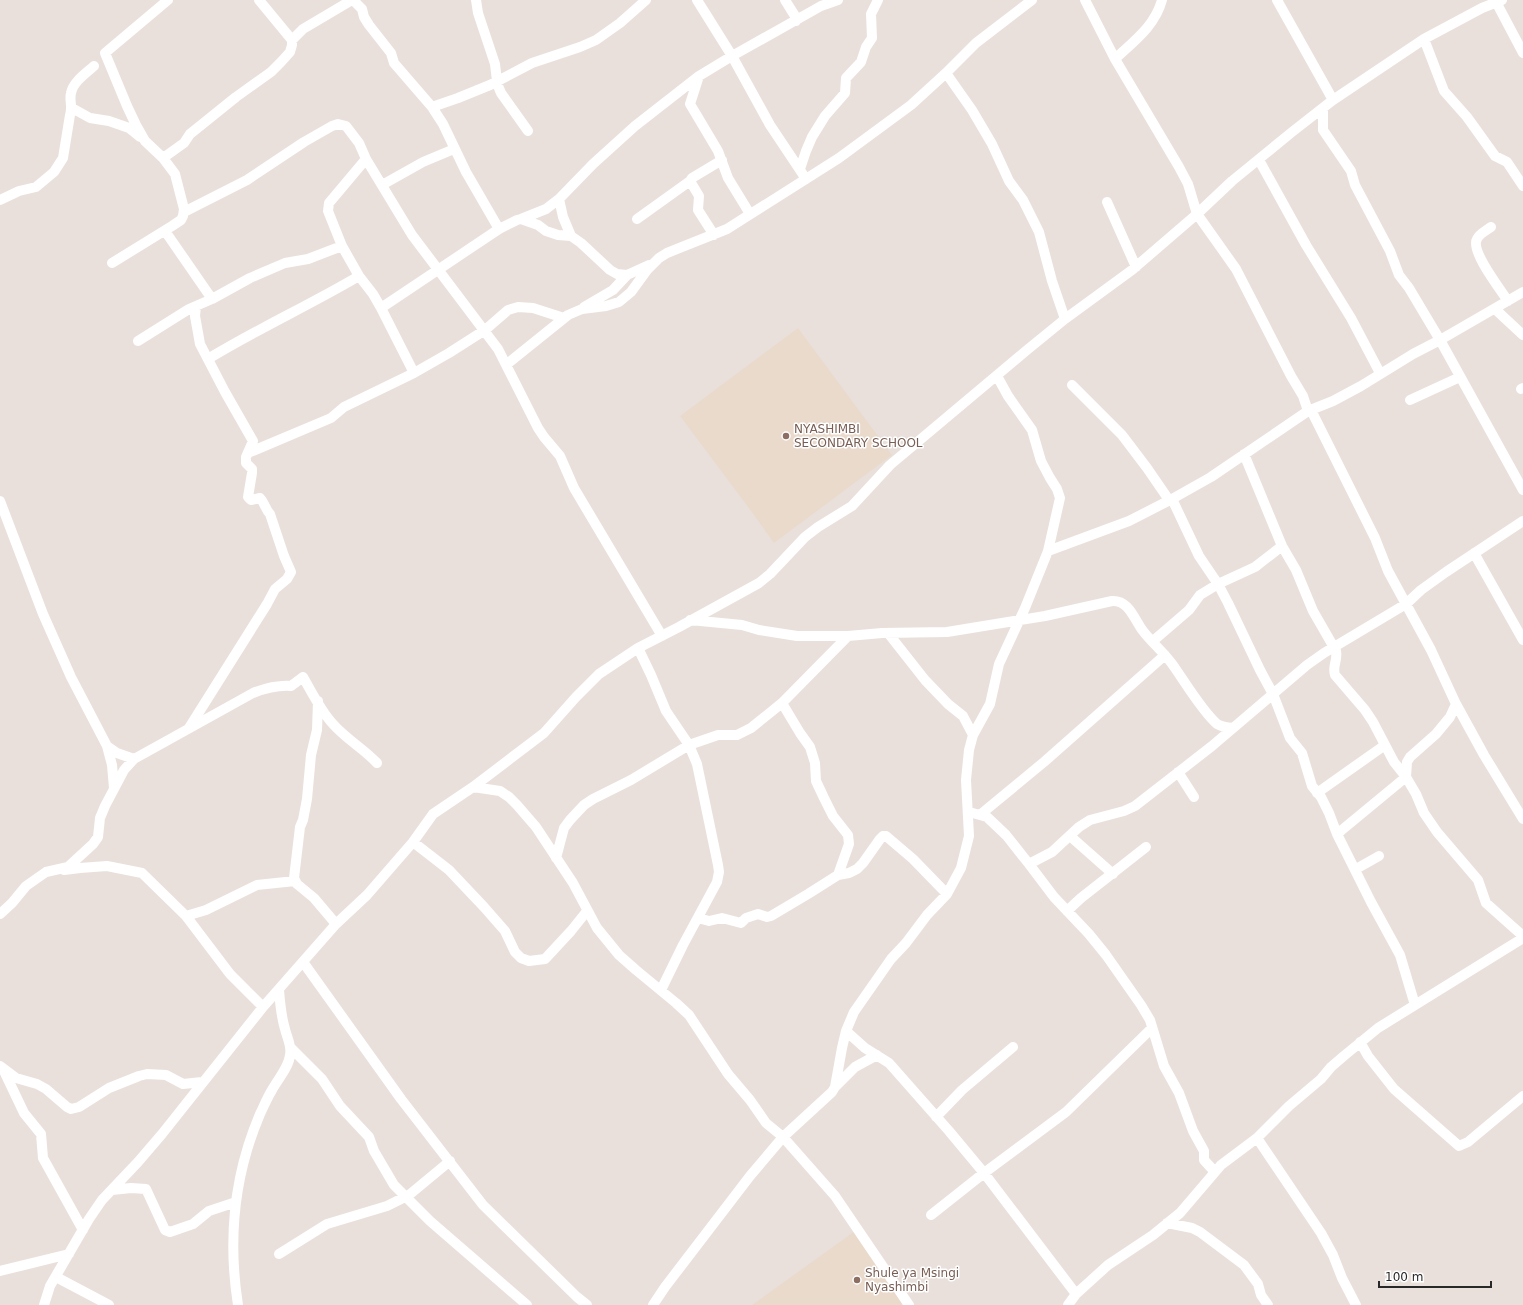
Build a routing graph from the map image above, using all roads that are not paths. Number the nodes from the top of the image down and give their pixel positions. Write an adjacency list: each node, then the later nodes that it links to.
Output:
1 (168, 0): 30 (street)
2 (259, 0): 17 (street)
3 (353, 0): 17 (street); 26 (street)
4 (476, 0): 24 (street)
5 (646, 0): 24 (street)
6 (697, 0): 19 (street)
7 (785, 0): 15 (street)
8 (838, 0): 15 (street)
9 (878, 0): 36 (street)
10 (1032, 0): 22 (street)
11 (1085, 0): 20 (street)
12 (1162, 0): 20 (street)
13 (1277, 0): 25 (street)
14 (1498, 1): 16 (street); 18 (street)
15 (796, 21): 19 (street)
16 (1424, 38): 25 (street); 40 (street)
17 (292, 40): 32 (street)
18 (1523, 53)
19 (732, 56): 23 (street); 36 (street)
20 (1115, 59): 46 (street)
21 (94, 66): 27 (street)
22 (946, 73): 37 (street); 69 (street)
23 (698, 76): 34 (street); 42 (street)
24 (496, 81): 26 (street); 29 (street)
25 (1333, 100): 28 (street)
26 (432, 107): 31 (street)
27 (72, 108): 30 (street); 41 (street)
28 (1323, 108): 35 (street); 72 (street)
29 (528, 131)
30 (145, 140): 32 (street)
31 (454, 149): 39 (street); 50 (street)
32 (163, 158): 44 (street)
33 (366, 159): 39 (street); 44 (street); 54 (street)
34 (722, 160): 38 (street); 45 (street)
35 (1259, 160): 46 (street); 77 (street)
36 (800, 169): 37 (street)
37 (806, 179): 45 (street)
38 (690, 181): 47 (street); 52 (street)
39 (382, 185): 58 (street)
40 (1523, 186)
41 (0, 200)
42 (559, 200): 48 (street); 53 (street)
43 (1107, 202): 57 (street)
44 (184, 212): 51 (street)
45 (750, 214): 52 (street)
46 (1198, 214): 57 (street); 82 (street)
47 (637, 219)
48 (521, 220): 50 (street); 53 (street)
49 (1491, 227): 63 (street)
50 (499, 229): 58 (street)
51 (165, 231): 56 (street); 62 (street)
52 (714, 235): 55 (street)
53 (571, 236): 59 (street)
54 (342, 246): 60 (street); 62 (street)
55 (654, 262): 59 (street); 66 (street)
56 (112, 263)
57 (1136, 267): 69 (street)
58 (437, 269): 65 (street); 70 (street)
59 (627, 275): 66 (street)
60 (359, 276): 65 (street); 74 (street)
61 (1523, 292): 63 (street)
62 (212, 299): 64 (street)
63 (1508, 301): 67 (street)
64 (196, 306): 73 (street); 74 (street)
65 (381, 308): 76 (street)
66 (582, 309): 68 (street)
67 (1495, 309): 71 (street); 72 (street)
68 (564, 318): 70 (street); 75 (street)
69 (1065, 319): 78 (street)
70 (484, 330): 75 (street); 76 (street)
71 (1523, 335)
72 (1440, 340): 77 (street); 79 (street)
73 (138, 341)
74 (208, 359): 83 (street)
75 (507, 364): 97 (street)
76 (414, 373): 83 (street)
77 (1380, 374): 82 (street)
78 (997, 376): 90 (street); 94 (street)
79 (1460, 377): 81 (street); 85 (street)
80 (1072, 385): 86 (street)
81 (1410, 400)
82 (1310, 411): 84 (street); 93 (street)
83 (248, 453): 109 (street)
84 (1244, 454): 86 (street); 89 (street)
85 (1523, 490)
86 (1170, 500): 90 (street); 92 (street)
87 (0, 501): 113 (street)
88 (1523, 521): 91 (street)
89 (1282, 546): 92 (street); 101 (street)
90 (1048, 550): 95 (street)
91 (1474, 553): 93 (street); 99 (street)
92 (1218, 584): 100 (street); 104 (street)
93 (1406, 604): 101 (street); 107 (street)
94 (690, 620): 97 (street); 98 (street)
95 (1020, 620): 96 (street); 100 (street); 110 (street)
96 (888, 634): 98 (street); 110 (street)
97 (662, 636): 102 (street)
98 (848, 636): 106 (street)
99 (1523, 640)
100 (1153, 641): 103 (street)
101 (1334, 647): 104 (street); 112 (street)
102 (638, 648): 111 (street); 118 (street)
103 (1165, 655): 108 (street); 123 (street)
104 (1273, 694): 108 (street); 120 (street)
105 (318, 701): 109 (street); 115 (street); 136 (street)
106 (782, 703): 111 (street); 135 (street)
107 (1456, 704): 117 (street); 124 (street)
108 (1232, 728): 116 (street)
109 (188, 730): 114 (street)
110 (973, 735): 122 (street)
111 (689, 745): 130 (street); 142 (street)
112 (1385, 745): 117 (street); 120 (street)
113 (107, 746): 114 (street); 119 (street)
114 (134, 759): 119 (street)
115 (377, 763)
116 (1178, 772): 121 (street); 126 (street)
117 (1406, 777): 125 (street); 144 (street)
118 (473, 787): 127 (street); 130 (street)
119 (114, 788): 133 (street)
120 (1317, 793): 125 (street)
121 (1194, 797)
122 (969, 812): 123 (street); 137 (street)
123 (981, 814): 131 (street)
124 (1523, 819)
125 (1338, 834): 132 (street)
126 (1070, 836): 131 (street); 134 (street)
127 (413, 842): 138 (street); 143 (street)
128 (1146, 847): 134 (street)
129 (1379, 856): 132 (street)
130 (556, 858): 138 (street)
131 (1029, 864): 139 (street)
132 (1356, 868): 148 (street)
133 (42, 874): 140 (street); 141 (street)
134 (1113, 874): 139 (street)
135 (838, 875): 137 (street); 142 (street)
136 (295, 881): 141 (street); 143 (street)
137 (947, 894): 151 (street)
138 (587, 911): 147 (street)
139 (1067, 911): 150 (street)
140 (0, 914)
141 (186, 916): 149 (street)
142 (698, 918): 147 (street)
143 (336, 924): 145 (street)
144 (1523, 937): 148 (street)
145 (303, 962): 146 (street); 163 (street)
146 (279, 990): 149 (street); 154 (street)
147 (661, 990): 161 (street)
148 (1415, 1005): 152 (street)
149 (263, 1007): 157 (street)
150 (1152, 1028): 164 (street); 165 (street)
151 (846, 1031): 155 (street); 158 (street)
152 (1360, 1042): 159 (street); 162 (street)
153 (1013, 1047): 160 (street)
154 (291, 1048): 167 (street); 168 (street)
155 (877, 1055): 158 (street); 160 (street)
156 (1, 1067): 157 (street); 171 (street)
157 (202, 1082): 166 (street)
158 (835, 1087): 161 (street)
159 (1523, 1096)
160 (936, 1117): 165 (street)
161 (783, 1137): 185 (street); 186 (street)
162 (1257, 1138): 164 (street); 179 (street)
163 (450, 1161): 167 (street); 184 (street)
164 (1215, 1172): 170 (street)
165 (984, 1173): 169 (street); 176 (street)
166 (112, 1190): 168 (street); 171 (street)
167 (406, 1196): 173 (street); 178 (street)
168 (236, 1202): 182 (street)
169 (931, 1215)
170 (1167, 1223): 176 (street); 177 (street)
171 (83, 1230): 172 (street)
172 (69, 1254): 174 (street); 175 (street)
173 (279, 1254)
174 (0, 1271)
175 (56, 1277): 180 (street); 181 (street)
176 (1076, 1294): 187 (street)
177 (1260, 1300): 188 (street)
178 (526, 1304): 183 (street)
179 (1353, 1304)
180 (44, 1305)
181 (108, 1305)
182 (238, 1305)
183 (513, 1305)
184 (587, 1305)
185 (653, 1305)
186 (909, 1305)
187 (1068, 1305)
188 (1268, 1305)

